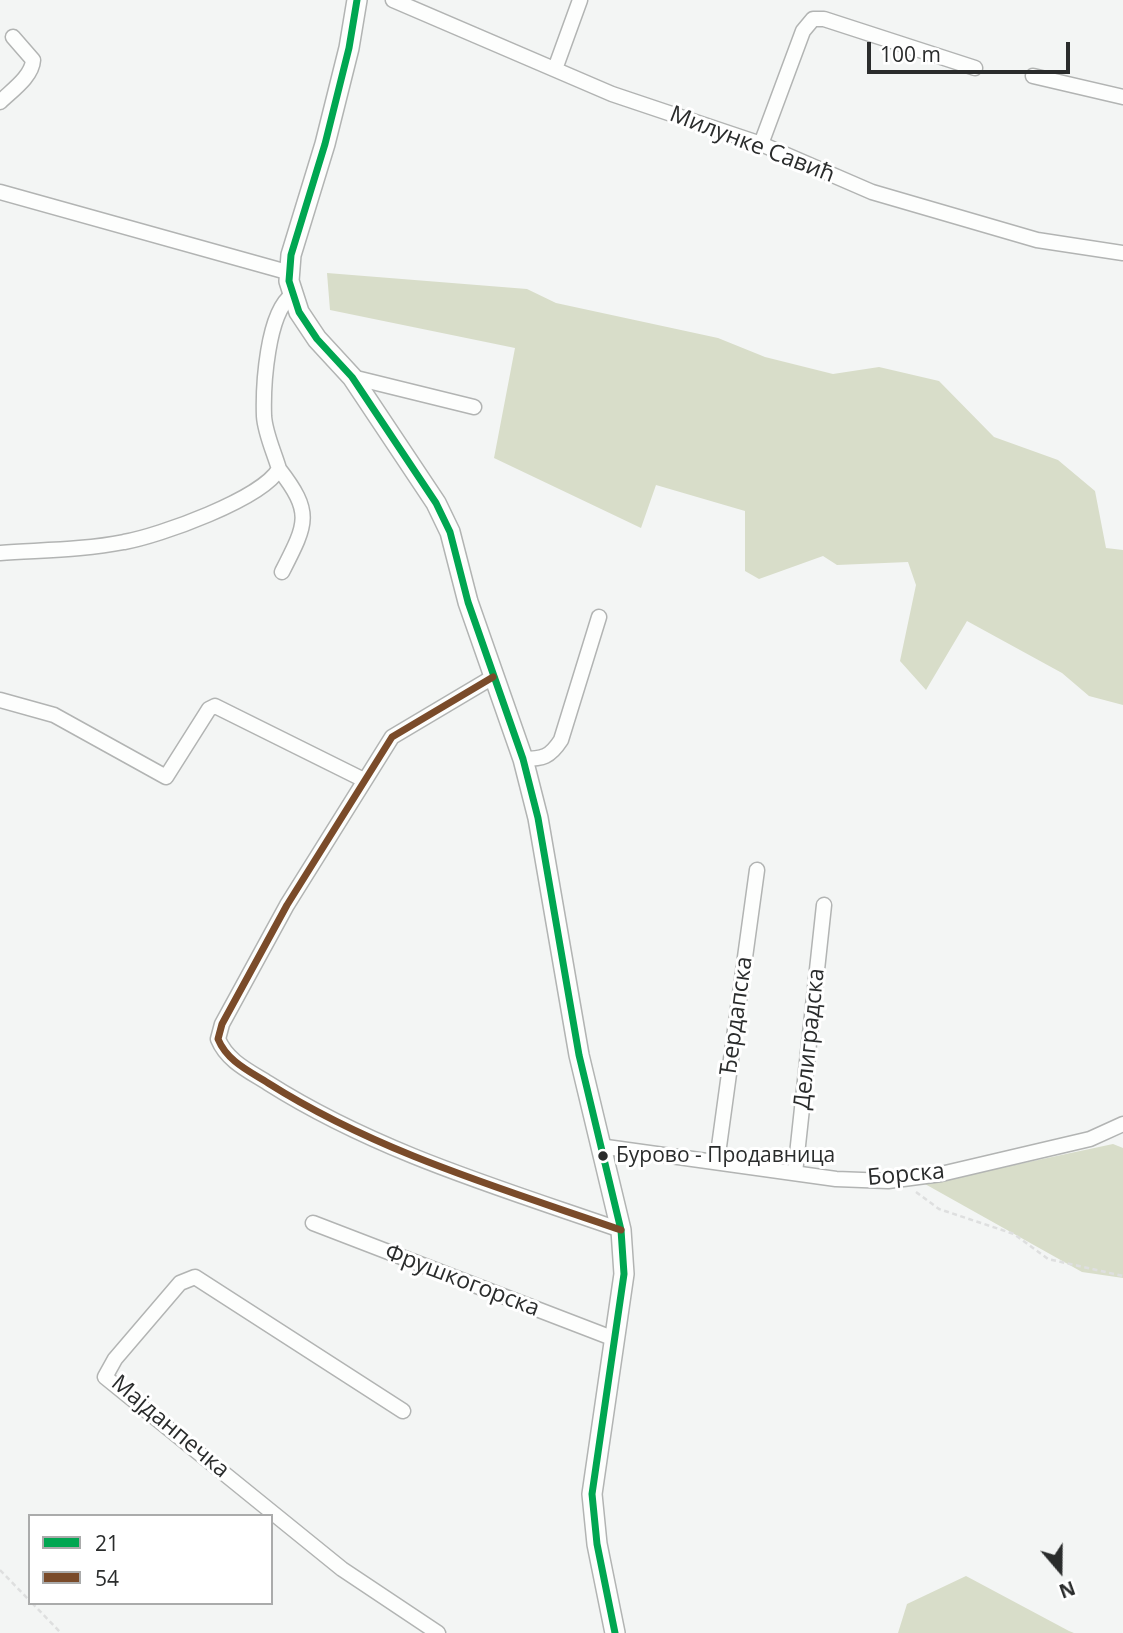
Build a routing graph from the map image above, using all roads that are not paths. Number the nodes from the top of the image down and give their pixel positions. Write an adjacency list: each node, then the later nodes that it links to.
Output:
1 (357, 0): 13 (street)
2 (393, 0): 6 (street, Милунке Савић)
3 (580, 0): 6 (street)
4 (13, 37): 9 (street)
5 (975, 68): 10 (street)
6 (555, 69): 10 (street, Милунке Савић)
7 (1033, 76): 8 (street)
8 (1123, 97)
9 (0, 102)
10 (761, 144): 12 (street, Милунке Савић)
11 (0, 192): 13 (street)
12 (1123, 253)
13 (287, 272): 14 (street)
14 (292, 295): 15 (street); 17 (street)
15 (352, 377): 16 (street); 21 (street)
16 (474, 407)
17 (279, 469): 18 (street); 19 (street)
18 (0, 553)
19 (282, 572)
20 (598, 617): 23 (street)
21 (493, 677): 23 (street); 24 (street)
22 (0, 700): 24 (street)
23 (523, 759): 28 (street)
24 (364, 780): 32 (street)
25 (757, 870): 29 (street, Ђердапска)
26 (824, 905): 30 (street, Делиградска)
27 (1123, 1124): 30 (street, Борска)
28 (600, 1146): 29 (street, Борска); 32 (street)
29 (717, 1161): 30 (street, Борска)
30 (795, 1173)
31 (313, 1223): 33 (street, Фрушкогорска)
32 (621, 1230): 33 (street)
33 (612, 1338): 36 (street)
34 (403, 1411): 35 (street, Мајданпечка)
35 (438, 1633)
36 (615, 1633)

